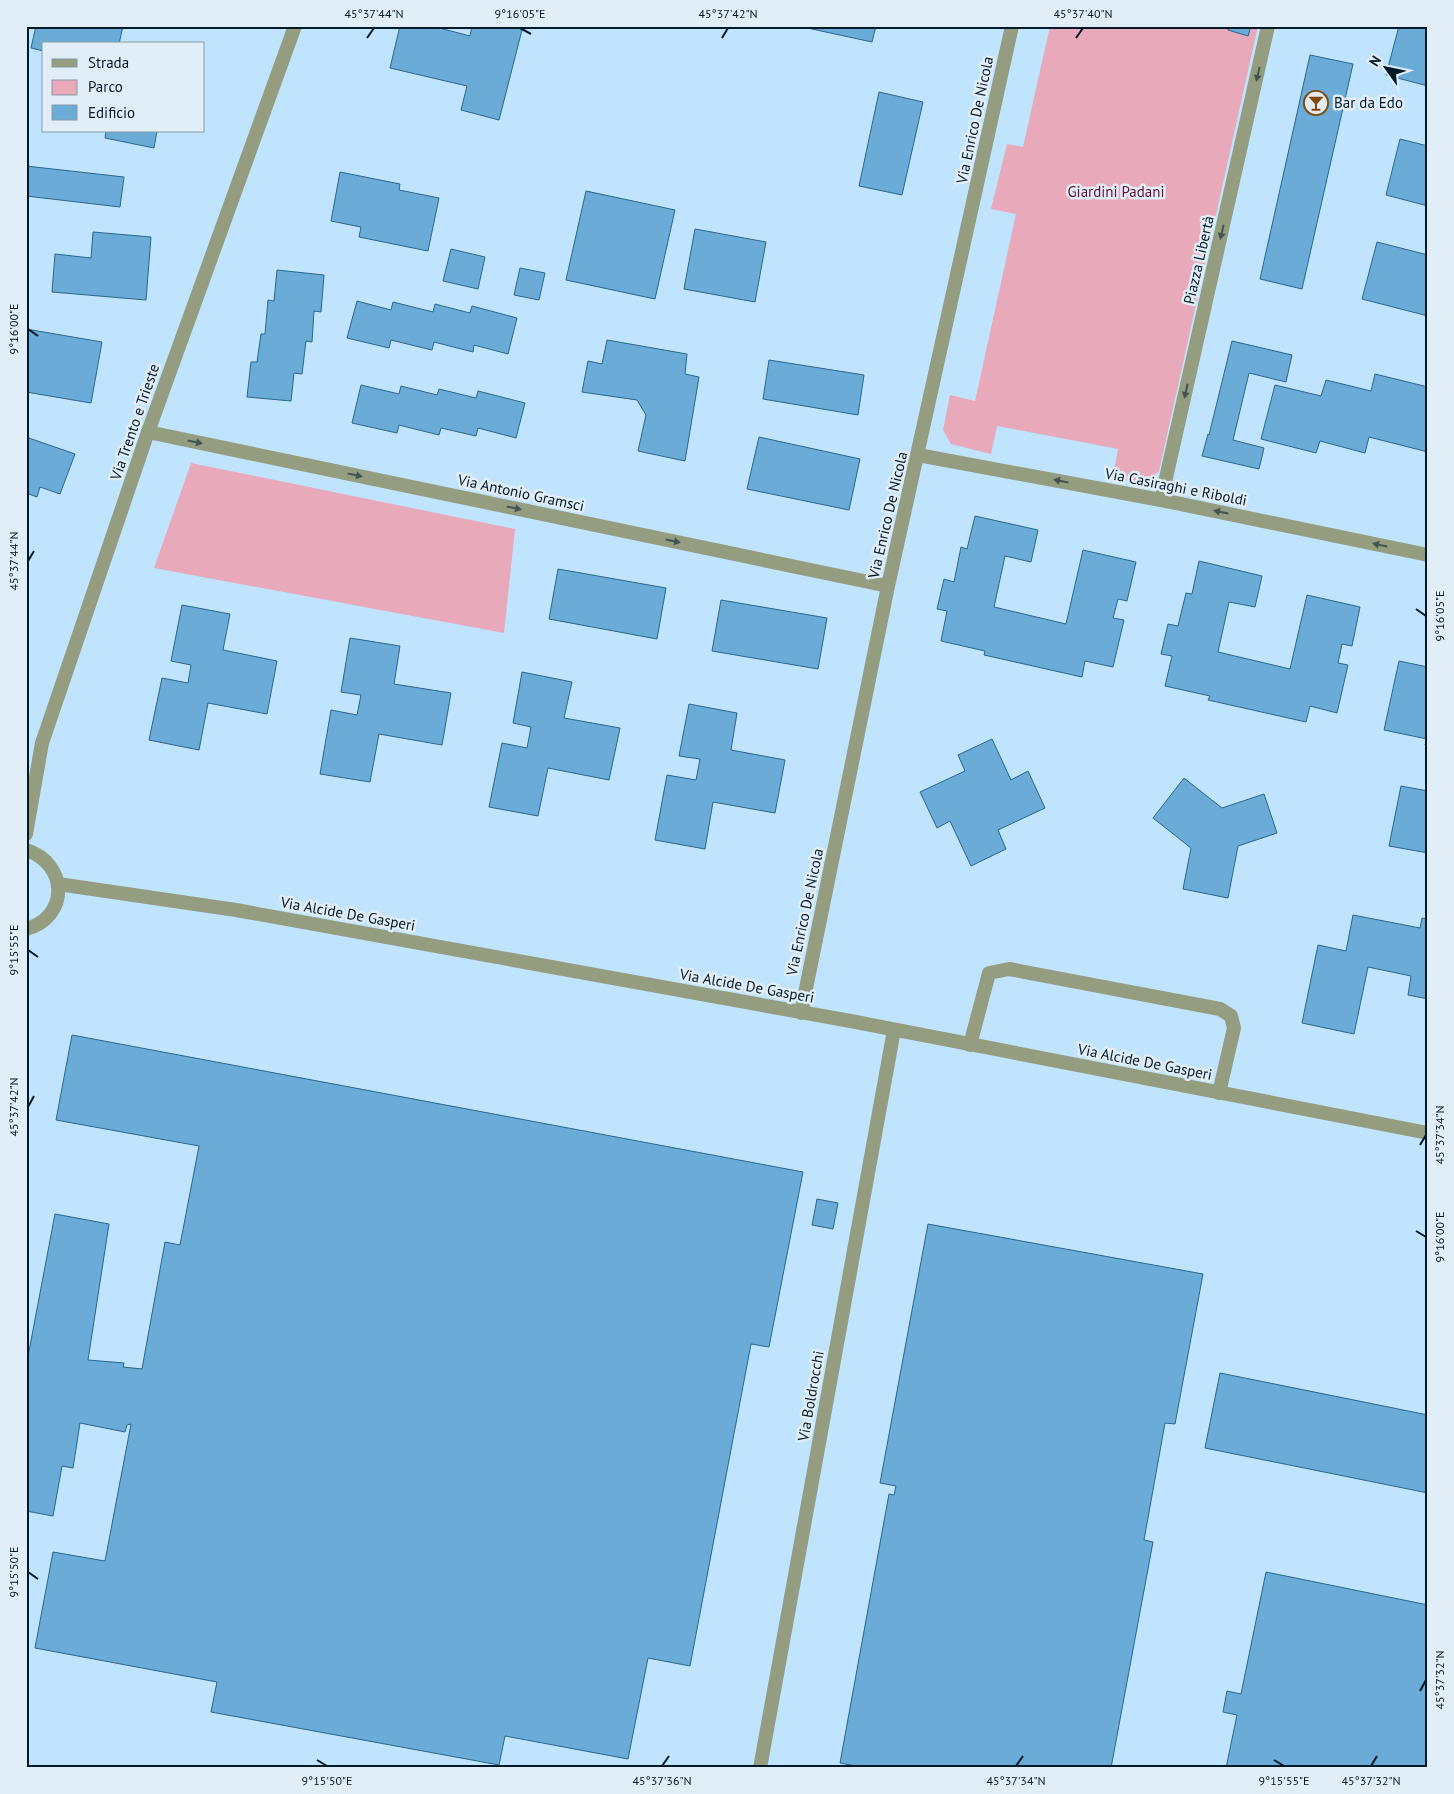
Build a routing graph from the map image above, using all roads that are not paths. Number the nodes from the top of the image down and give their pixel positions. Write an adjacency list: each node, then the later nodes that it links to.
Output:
1 (295, 26): 4 (street, Via Trento e Trieste)
2 (1012, 26): 5 (street, Via Enrico De Nicola)
3 (1268, 26): 6 (street, Piazza Libertà, one-way to 6)
4 (148, 432): 8 (street, Via Antonio Gramsci, one-way to 8); 9 (street, Via Trento e Trieste)
5 (918, 455): 6 (street, Via Casiraghi e Riboldi, one-way to 5); 8 (street, Via Enrico De Nicola)
6 (1161, 500): 7 (street, Via Casiraghi e Riboldi, one-way to 6)
7 (1428, 555)
8 (888, 586): 13 (street, Via Enrico De Nicola)
9 (26, 834)
10 (26, 850): 11 (street)
11 (58, 884): 12 (street); 13 (street, Via Alcide De Gasperi)
12 (26, 929)
13 (801, 1013): 14 (street, Via Alcide De Gasperi)
14 (894, 1030): 15 (street, Via Alcide De Gasperi); 18 (street, Via Boldrocchi)
15 (970, 1045): 16 (street, Via Alcide De Gasperi); 16 (street)
16 (1219, 1093): 17 (street, Via Alcide De Gasperi)
17 (1428, 1133)
18 (760, 1768)

